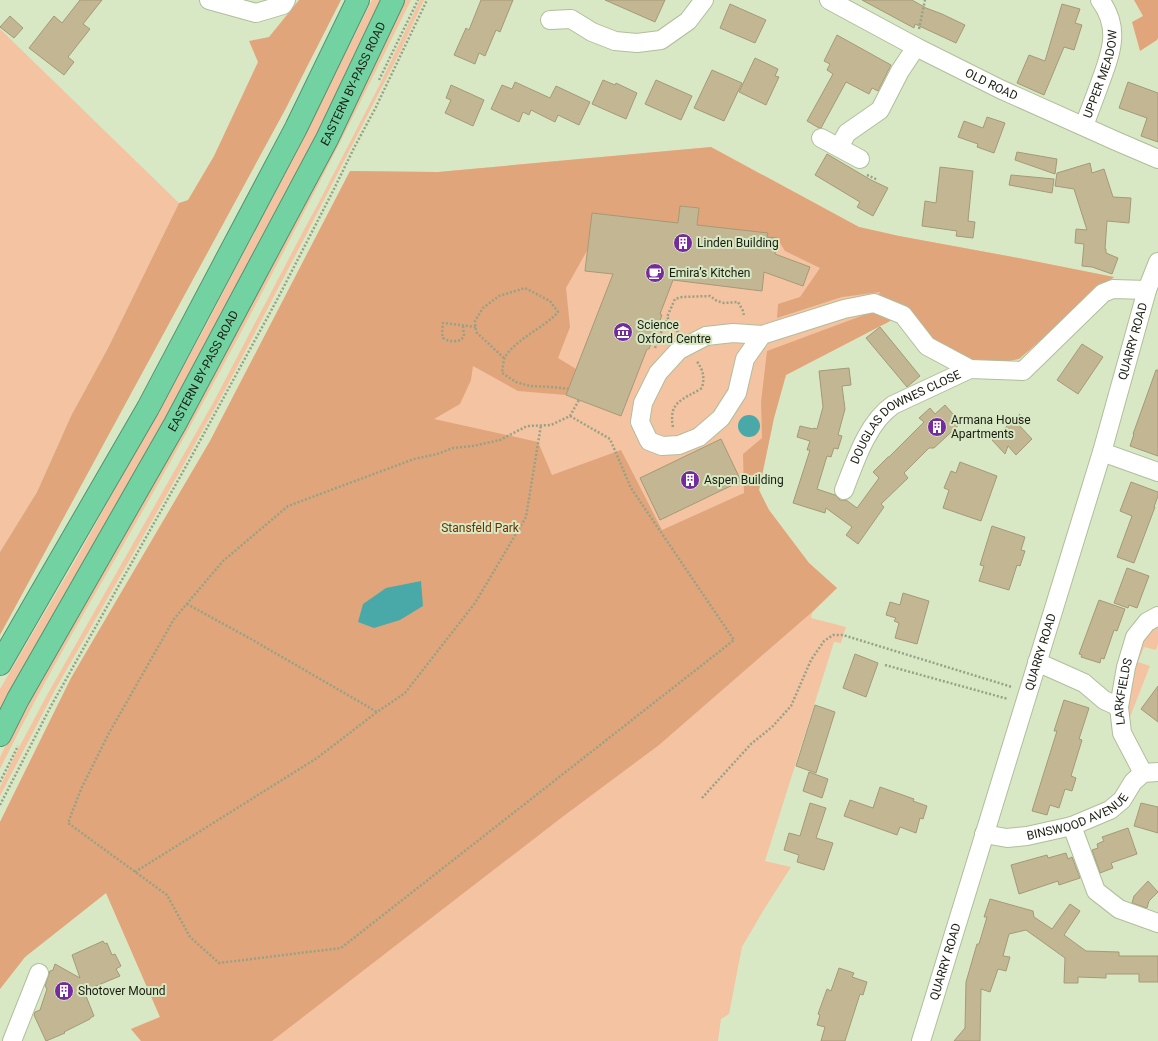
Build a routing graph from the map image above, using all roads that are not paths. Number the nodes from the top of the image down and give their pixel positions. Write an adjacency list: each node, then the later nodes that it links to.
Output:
1 (209, 0): 8 (street)
2 (286, 0): 8 (street)
3 (358, 0): 25 (highway)
4 (393, 0): 27 (highway, EASTERN BY-PASS ROAD)
5 (704, 0): 9 (street)
6 (829, 0): 10 (street, OLD ROAD)
7 (1100, 0): 11 (street, UPPER MEADOW)
8 (249, 5)
9 (550, 20)
10 (914, 45): 11 (street, OLD ROAD); 13 (street)
11 (1084, 126): 15 (street, OLD ROAD)
12 (821, 138): 13 (street)
13 (839, 147): 14 (street)
14 (860, 159)
15 (1158, 159)
16 (1158, 262): 17 (street, QUARRY ROAD)
17 (1148, 290): 19 (street, DOUGLAS DOWNES CLOSE); 20 (street, QUARRY ROAD)
18 (754, 334): 18 (street); 19 (street)
19 (970, 369): 22 (street, DOUGLAS DOWNES CLOSE)
20 (1102, 452): 21 (street); 24 (street, QUARRY ROAD)
21 (1158, 472)
22 (844, 490)
23 (1158, 616): 26 (street, LARKFIELDS)
24 (1037, 662): 26 (street); 30 (street, QUARRY ROAD)
25 (0, 664)
26 (1119, 707): 28 (street, LARKFIELDS)
27 (0, 735)
28 (1151, 773): 29 (street, BINSWOOD AVENUE)
29 (1072, 826): 30 (street, BINSWOOD AVENUE); 31 (street)
30 (984, 834): 34 (street, QUARRY ROAD)
31 (1158, 923)
32 (39, 973): 33 (street)
33 (12, 1041)
34 (921, 1041)

